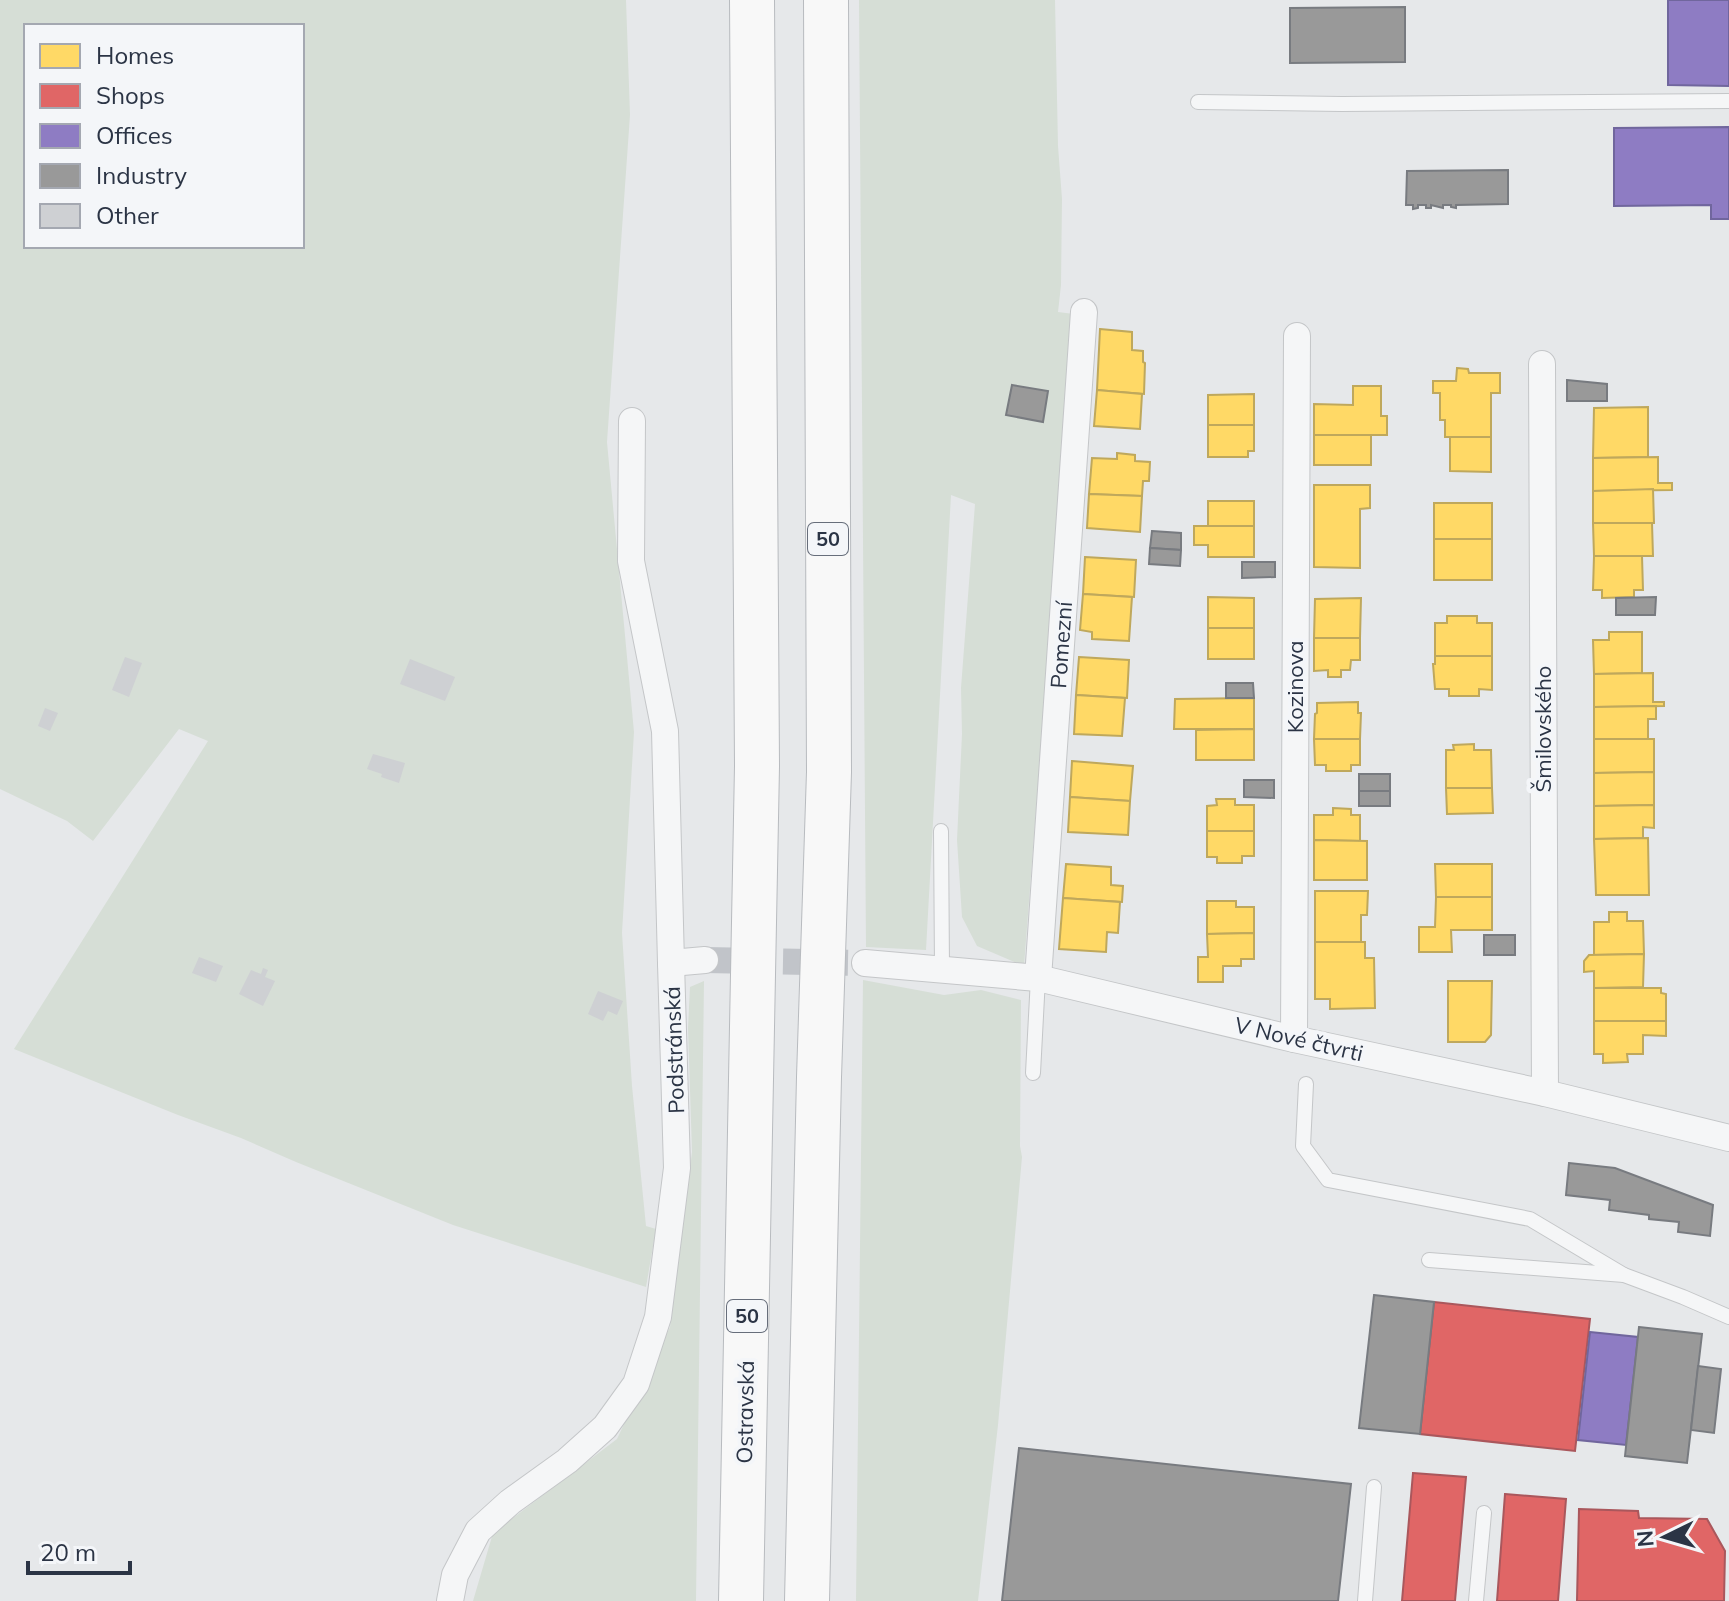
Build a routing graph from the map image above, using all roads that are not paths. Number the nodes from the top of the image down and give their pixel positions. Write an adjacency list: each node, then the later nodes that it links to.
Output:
1 (752, 0): 26 (highway, Ostravská / 50)
2 (826, 0): 27 (highway, 50)
3 (1729, 101): 4 (lane)
4 (1198, 102)
5 (1084, 312): 14 (street, Pomezní)
6 (1297, 336): 15 (street, Kozinova)
7 (1542, 364): 18 (street, Šmilovského)
8 (632, 421): 11 (street, Podstránská)
9 (941, 831): 13 (lane)
10 (705, 960): 11 (street)
11 (671, 963): 25 (street, Podstránská)
12 (865, 963): 13 (street, V Nové čtvrti)
13 (942, 969): 14 (street, V Nové čtvrti)
14 (1038, 978): 15 (street, V Nové čtvrti); 16 (lane)
15 (1294, 1039): 18 (street, V Nové čtvrti)
16 (1033, 1073)
17 (1306, 1084): 21 (lane)
18 (1545, 1093): 19 (street, V Nové čtvrti)
19 (1729, 1138)
20 (1429, 1260): 21 (lane)
21 (1624, 1275): 22 (lane)
22 (1729, 1317)
23 (1374, 1487): 28 (lane)
24 (1484, 1513): 29 (lane)
25 (450, 1601)
26 (741, 1601)
27 (807, 1601)
28 (1365, 1601)
29 (1476, 1601)

